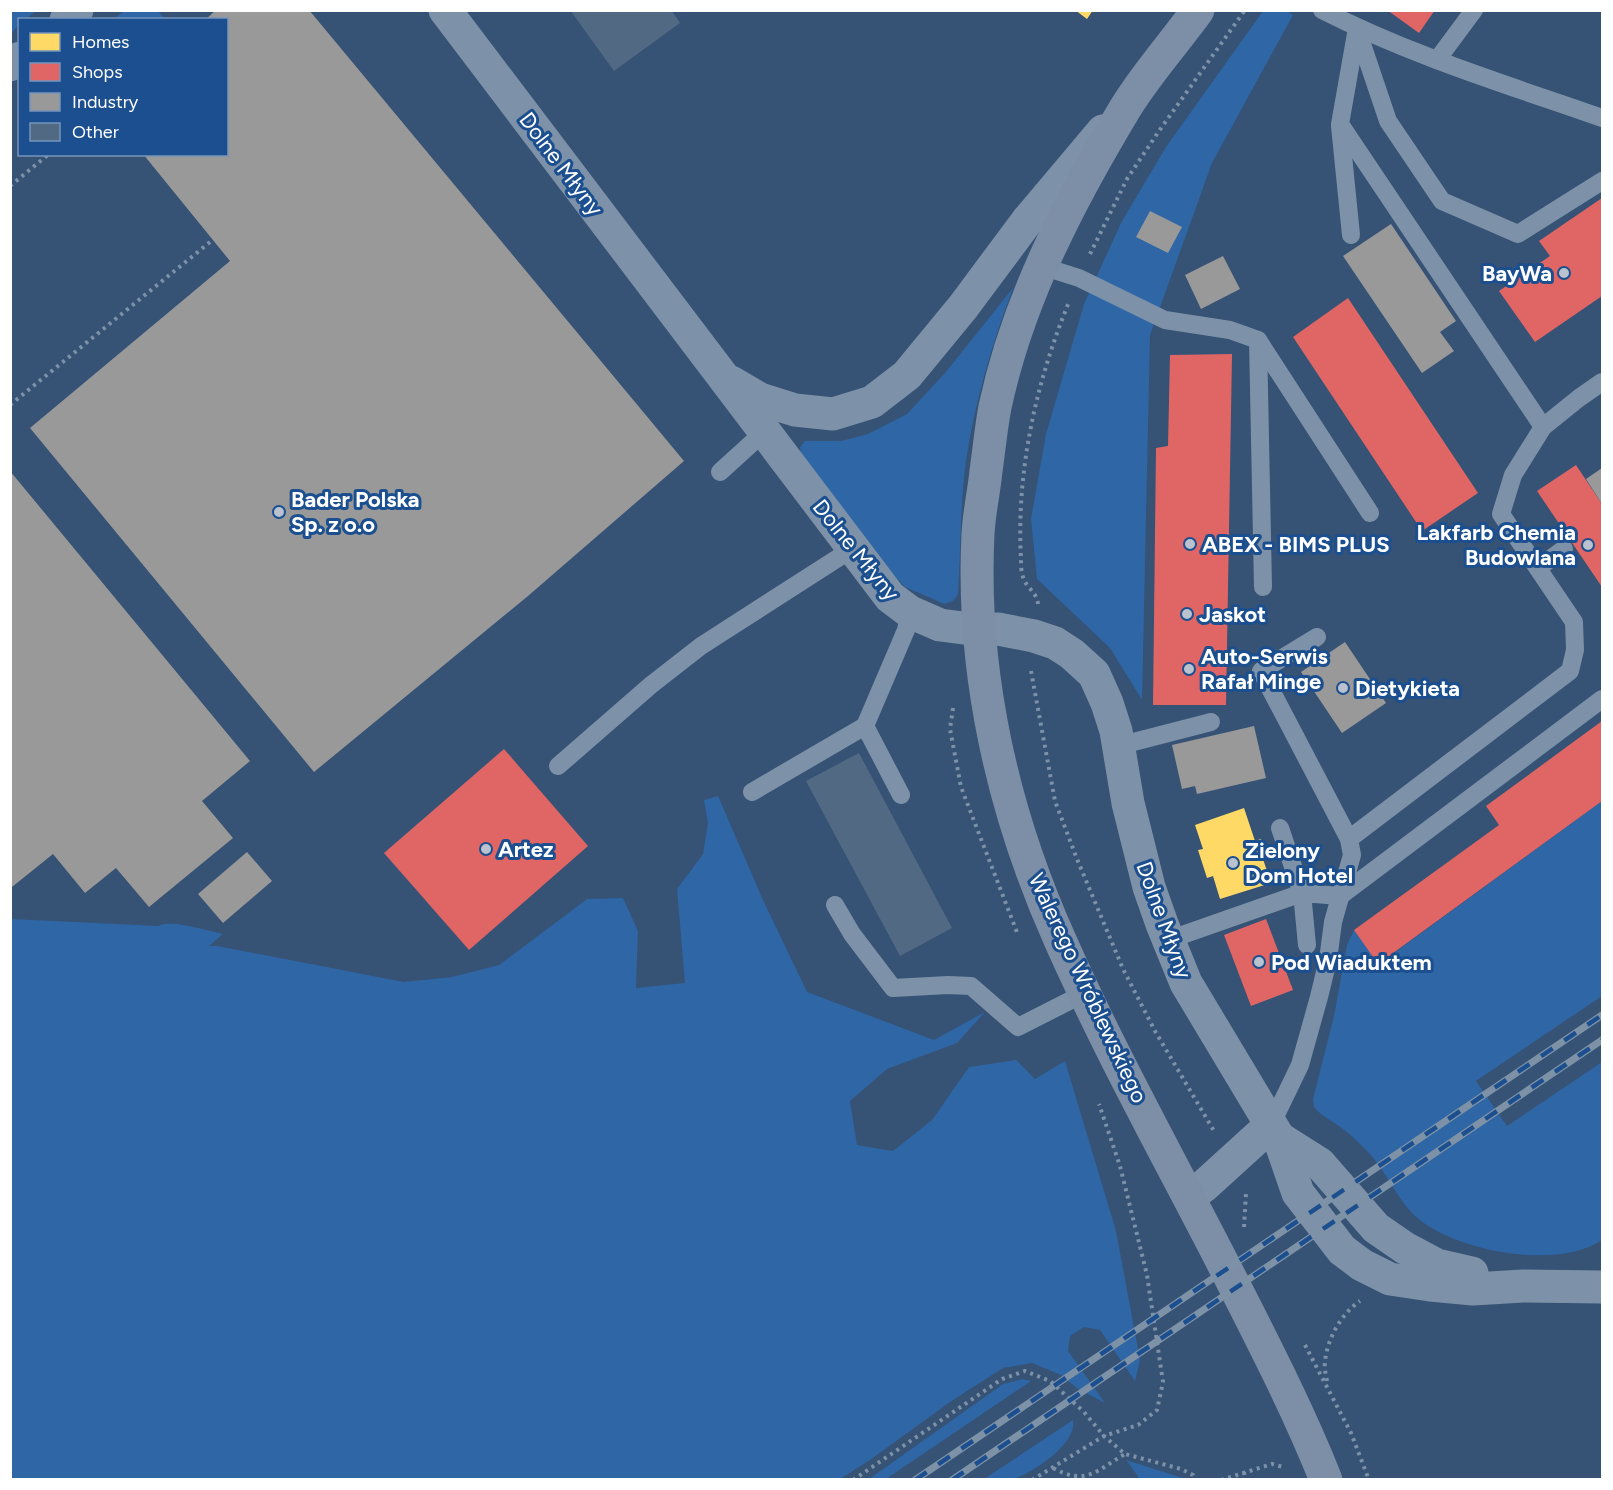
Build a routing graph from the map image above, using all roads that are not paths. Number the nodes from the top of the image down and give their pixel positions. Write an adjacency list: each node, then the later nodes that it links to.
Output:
1 (445, 10): 14 (street, Dolne Młyny)
2 (1198, 10): 7 (main road, Walerego Wróblewskiego)
3 (1323, 10): 5 (lane)
4 (1474, 10): 6 (lane)
5 (1357, 28): 6 (lane); 9 (lane); 10 (lane)
6 (1437, 60): 8 (lane)
7 (1128, 103): 12 (main road, Walerego Wróblewskiego); 14 (street)
8 (1602, 118)
9 (1340, 124): 11 (lane); 16 (lane)
10 (1602, 181)
11 (1350, 235)
12 (1041, 266): 13 (lane); 25 (main road, Walerego Wróblewskiego)
13 (1258, 340): 19 (lane); 23 (lane)
14 (724, 377): 17 (street, Dolne Młyny)
15 (1602, 382): 16 (lane)
16 (1543, 427): 22 (lane)
17 (764, 432): 18 (lane); 20 (street, Dolne Młyny)
18 (720, 472)
19 (1370, 513)
20 (852, 549): 24 (street, Dolne Młyny); 31 (lane)
21 (1564, 549): 22 (lane)
22 (1538, 568): 35 (lane)
23 (1263, 587)
24 (910, 612): 25 (street, Dolne Młyny); 29 (lane)
25 (979, 630): 30 (street, Dolne Młyny); 41 (main road, Walerego Wróblewskiego)
26 (1317, 637): 35 (lane)
27 (1602, 699): 37 (lane)
28 (1211, 722): 30 (lane)
29 (865, 726): 32 (lane); 33 (lane)
30 (1118, 746): 39 (street, Dolne Młyny)
31 (558, 766)
32 (753, 792)
33 (901, 795)
34 (1280, 828): 36 (lane)
35 (1349, 839): 37 (lane)
36 (1302, 892): 37 (lane); 39 (lane); 40 (lane)
37 (1340, 896): 42 (lane)
38 (835, 905): 41 (lane)
39 (1168, 940): 42 (street, Dolne Młyny)
40 (1307, 945)
41 (1085, 993): 43 (main road, Walerego Wróblewskiego)
42 (1275, 1131): 43 (street); 44 (street, Dolne Młyny)
43 (1189, 1197): 45 (main road, Walerego Wróblewskiego)
44 (1602, 1287)
45 (1326, 1479)

